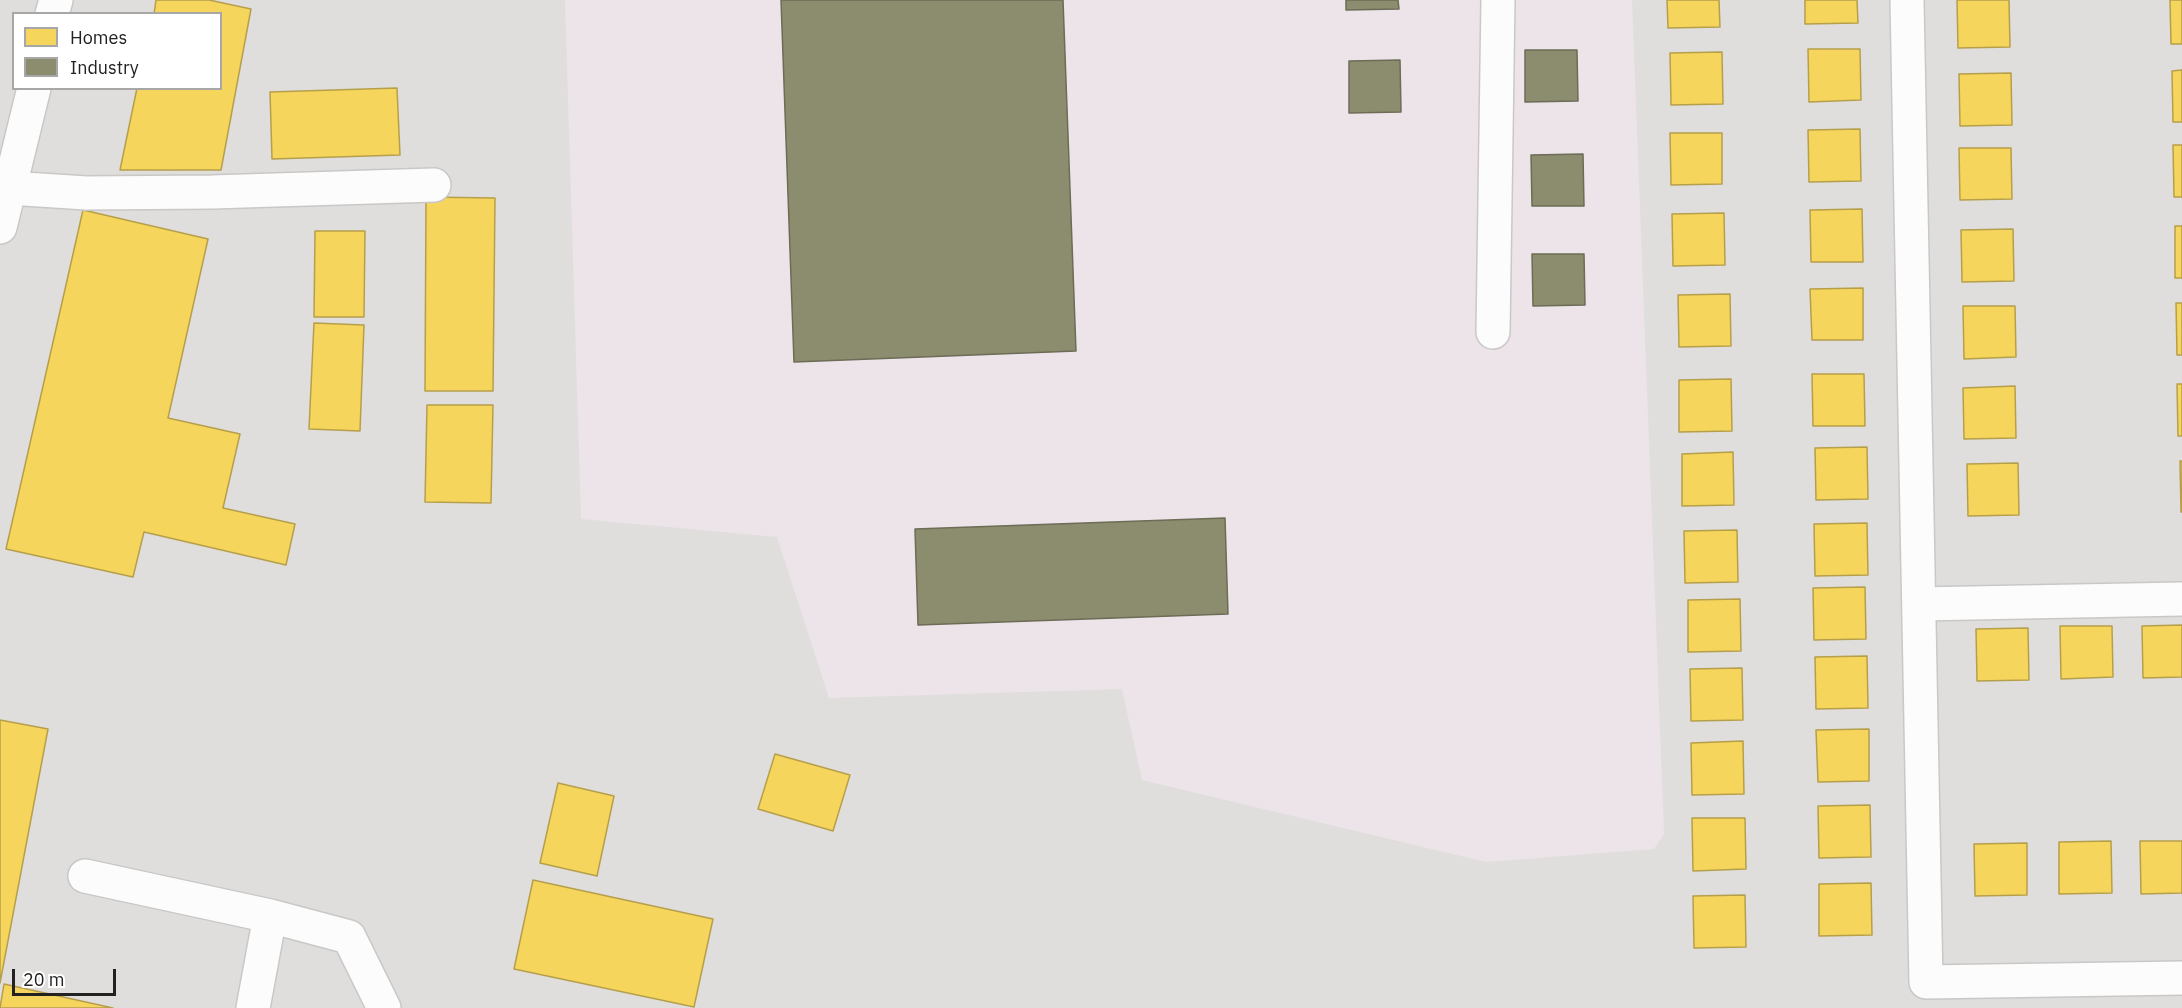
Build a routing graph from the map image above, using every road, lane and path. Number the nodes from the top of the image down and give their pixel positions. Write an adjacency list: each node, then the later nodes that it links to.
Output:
1 (1498, 0): 7 (street)
2 (1907, 0): 9 (street)
3 (34, 90): 5 (street)
4 (434, 185): 5 (street)
5 (9, 188): 6 (street)
6 (0, 227)
7 (1492, 332)
8 (2182, 599): 9 (street)
9 (1919, 604): 12 (street)
10 (85, 876): 11 (street)
11 (270, 916): 13 (street); 14 (street)
12 (2182, 978)
13 (253, 1008)
14 (384, 1008)

